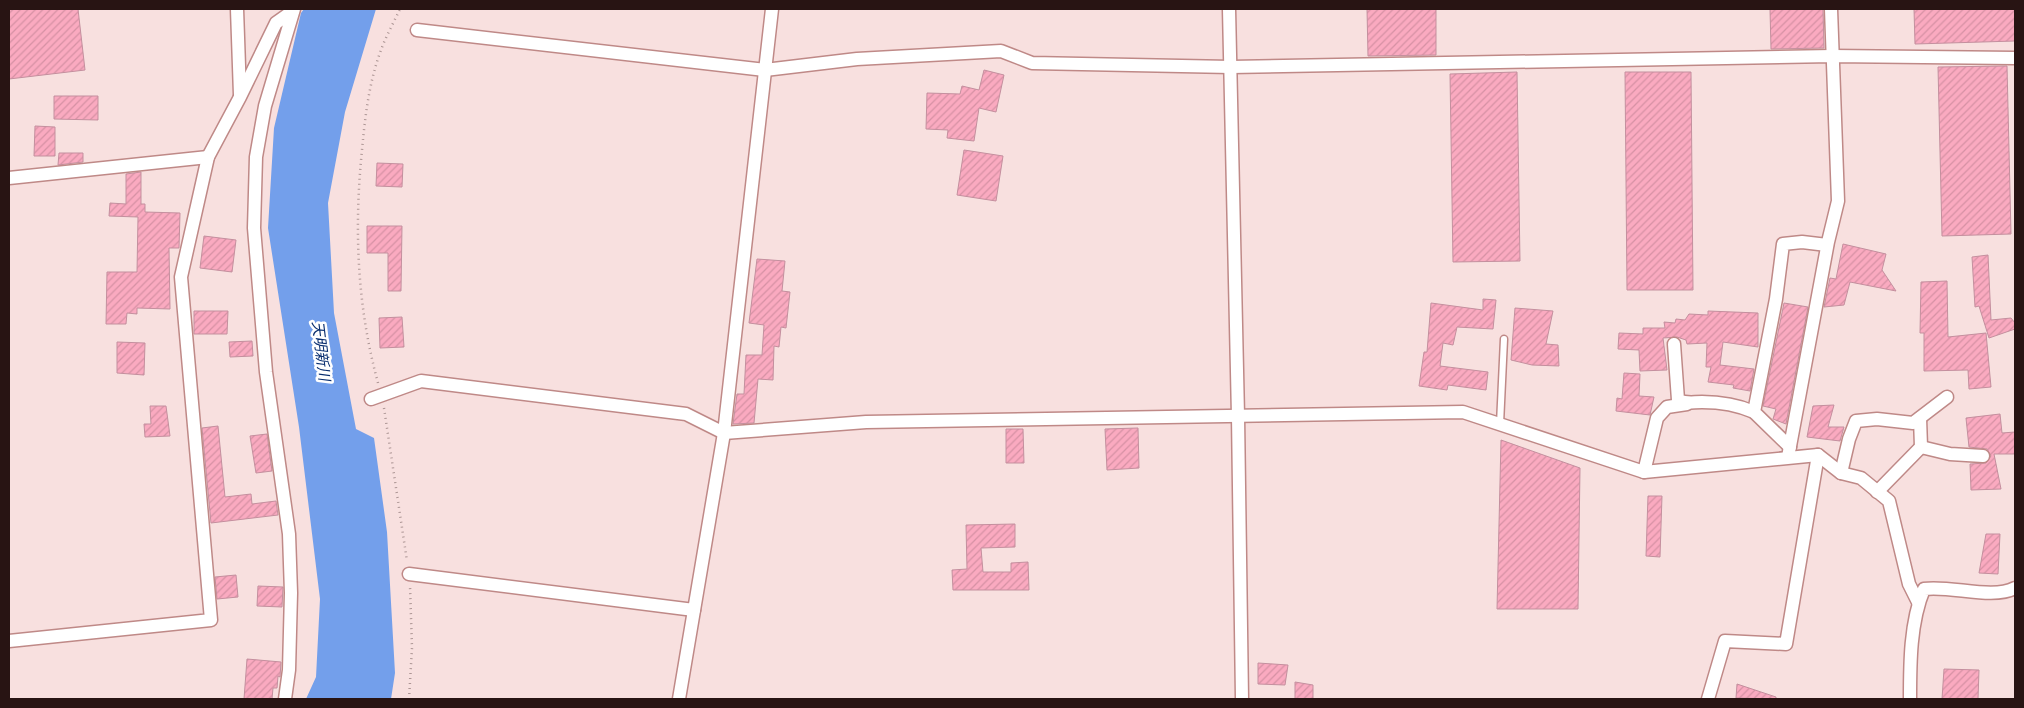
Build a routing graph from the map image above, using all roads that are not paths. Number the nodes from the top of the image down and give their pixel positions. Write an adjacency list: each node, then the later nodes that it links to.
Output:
1 (237, 9): 11 (street)
2 (772, 9): 10 (street)
3 (1229, 9): 9 (street)
4 (1832, 9): 7 (street)
5 (293, 10): 11 (street); 37 (street)
6 (416, 30): 10 (street)
7 (1832, 56): 8 (street); 9 (street); 14 (street)
8 (2015, 58)
9 (1231, 67): 10 (street); 21 (street)
10 (765, 70): 24 (street)
11 (240, 97): 12 (street)
12 (208, 157): 13 (street); 36 (street)
13 (9, 178)
14 (1827, 245): 20 (street); 26 (street)
15 (1504, 339): 23 (lane)
16 (1674, 344): 19 (street)
17 (376, 397): 24 (street)
18 (1947, 397): 22 (street)
19 (1687, 404): 20 (street); 29 (street)
20 (1754, 412): 26 (street)
21 (1238, 416): 23 (street); 24 (street); 39 (street)
22 (1920, 418): 25 (street); 30 (street)
23 (1500, 424): 29 (street)
24 (724, 433): 35 (street)
25 (1921, 447): 28 (street); 31 (street)
26 (1789, 452): 27 (street); 29 (street)
27 (1818, 455): 30 (street); 40 (street)
28 (1983, 456)
29 (1644, 472)
30 (1841, 473): 31 (street)
31 (1877, 492): 34 (street)
32 (409, 574): 35 (street)
33 (2015, 588): 34 (street)
34 (1918, 602): 41 (street)
35 (694, 610): 38 (street)
36 (9, 642)
37 (285, 699)
38 (679, 699)
39 (1242, 699)
40 (1708, 699)
41 (1910, 699)

